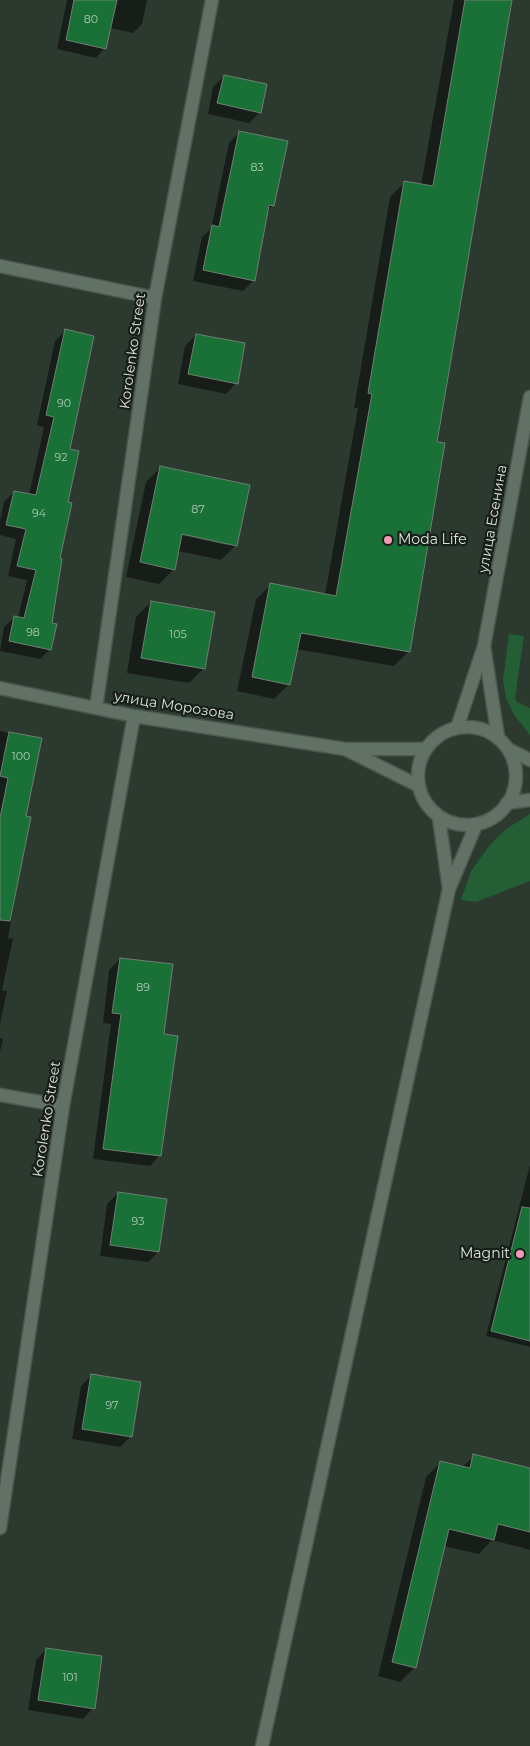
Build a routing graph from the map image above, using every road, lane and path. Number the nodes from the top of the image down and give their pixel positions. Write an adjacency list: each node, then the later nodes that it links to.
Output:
1 (212, 0): 3 (street, Korolenko Street)
2 (0, 266): 3 (street)
3 (155, 298): 7 (street, Korolenko Street)
4 (530, 397): 5 (street, улица Есенина)
5 (484, 646): 9 (street); 10 (street)
6 (0, 688): 7 (street, улица Морозова)
7 (96, 708): 8 (street, улица Морозова)
8 (134, 716): 11 (street, улица Морозова); 22 (street, Korolenko Street)
9 (457, 728): 10 (street); 12 (street)
10 (498, 737): 13 (street)
11 (344, 749): 12 (street); 15 (street)
12 (426, 749): 15 (street)
13 (510, 750): 14 (street); 17 (street)
14 (530, 760)
15 (419, 786): 18 (street)
16 (530, 800): 17 (street)
17 (507, 804): 19 (street)
18 (440, 818): 19 (street); 20 (street)
19 (476, 824): 20 (street)
20 (449, 890): 24 (street)
21 (0, 1095): 22 (street)
22 (63, 1106): 23 (street, Korolenko Street)
23 (0, 1528)
24 (262, 1746)

